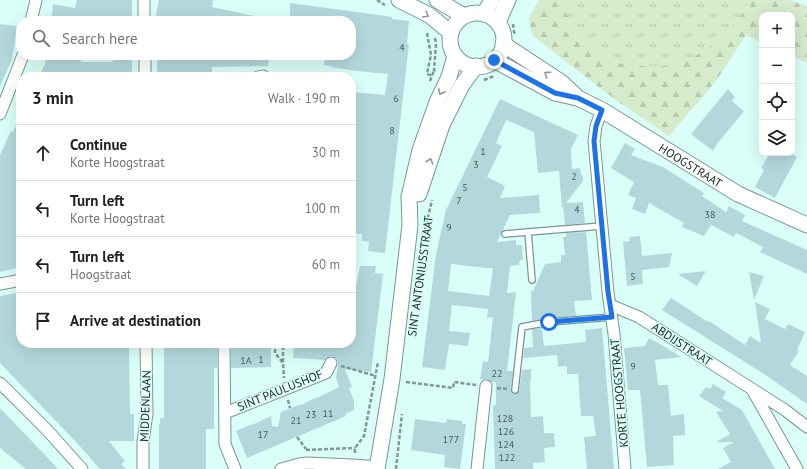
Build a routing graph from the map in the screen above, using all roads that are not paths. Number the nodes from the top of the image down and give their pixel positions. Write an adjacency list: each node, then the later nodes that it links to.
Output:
1 (36, 0): 8 (street)
2 (144, 0): 9 (street)
3 (437, 0): 10 (main road)
4 (492, 0): 7 (main road)
5 (508, 0): 11 (main road)
6 (395, 4): 12 (main road, one-way to 12)
7 (484, 14): 10 (main road); 11 (main road)
8 (32, 16)
9 (144, 16)
10 (464, 16): 12 (main road)
11 (498, 22): 13 (main road)
12 (451, 33): 14 (main road)
13 (503, 44): 17 (main road); 22 (main road, HOOGSTRAAT, one-way to 13)
14 (455, 56): 18 (main road); 25 (main road, SINT ANTONIUSSTRAAT, one-way to 25)
15 (21, 60): 19 (street)
16 (144, 60): 20 (street)
17 (494, 60): 18 (main road); 22 (main road, HOOGSTRAAT)
18 (476, 66): 25 (main road, SINT ANTONIUSSTRAAT, one-way to 18)
19 (16, 72)
20 (145, 72)
21 (16, 73): 24 (street)
22 (578, 98): 23 (main road, HOOGSTRAAT)
23 (602, 110): 26 (main road, HOOGSTRAAT); 27 (street, KORTE HOOGSTRAAT)
24 (0, 114)
25 (410, 225): 44 (main road, SINT ANTONIUSSTRAAT)
26 (807, 225)
27 (602, 226): 28 (lane); 33 (street, KORTE HOOGSTRAAT)
28 (528, 232): 29 (lane); 30 (lane)
29 (505, 234)
30 (532, 280)
31 (16, 281): 32 (street)
32 (0, 284)
33 (610, 305): 34 (street, KORTE HOOGSTRAAT); 40 (street, ABDIJSTRAAT)
34 (612, 317): 41 (lane); 50 (street, KORTE HOOGSTRAAT)
35 (146, 348): 46 (street, MIDDENLAAN)
36 (224, 348): 42 (street, SINT PAULUSHOF)
37 (330, 364): 42 (street, SINT PAULUSHOF)
38 (0, 382): 45 (street)
39 (486, 386): 49 (street)
40 (752, 388): 43 (street, ABDIJSTRAAT); 51 (street, ABDIJSTRAAT)
41 (515, 390)
42 (225, 413): 47 (street, SINT PAULUSHOF)
43 (807, 427)
44 (377, 468): 48 (street)
45 (82, 469)
46 (143, 469)
47 (235, 469)
48 (281, 469)
49 (477, 469)
50 (625, 469)
51 (798, 469)

